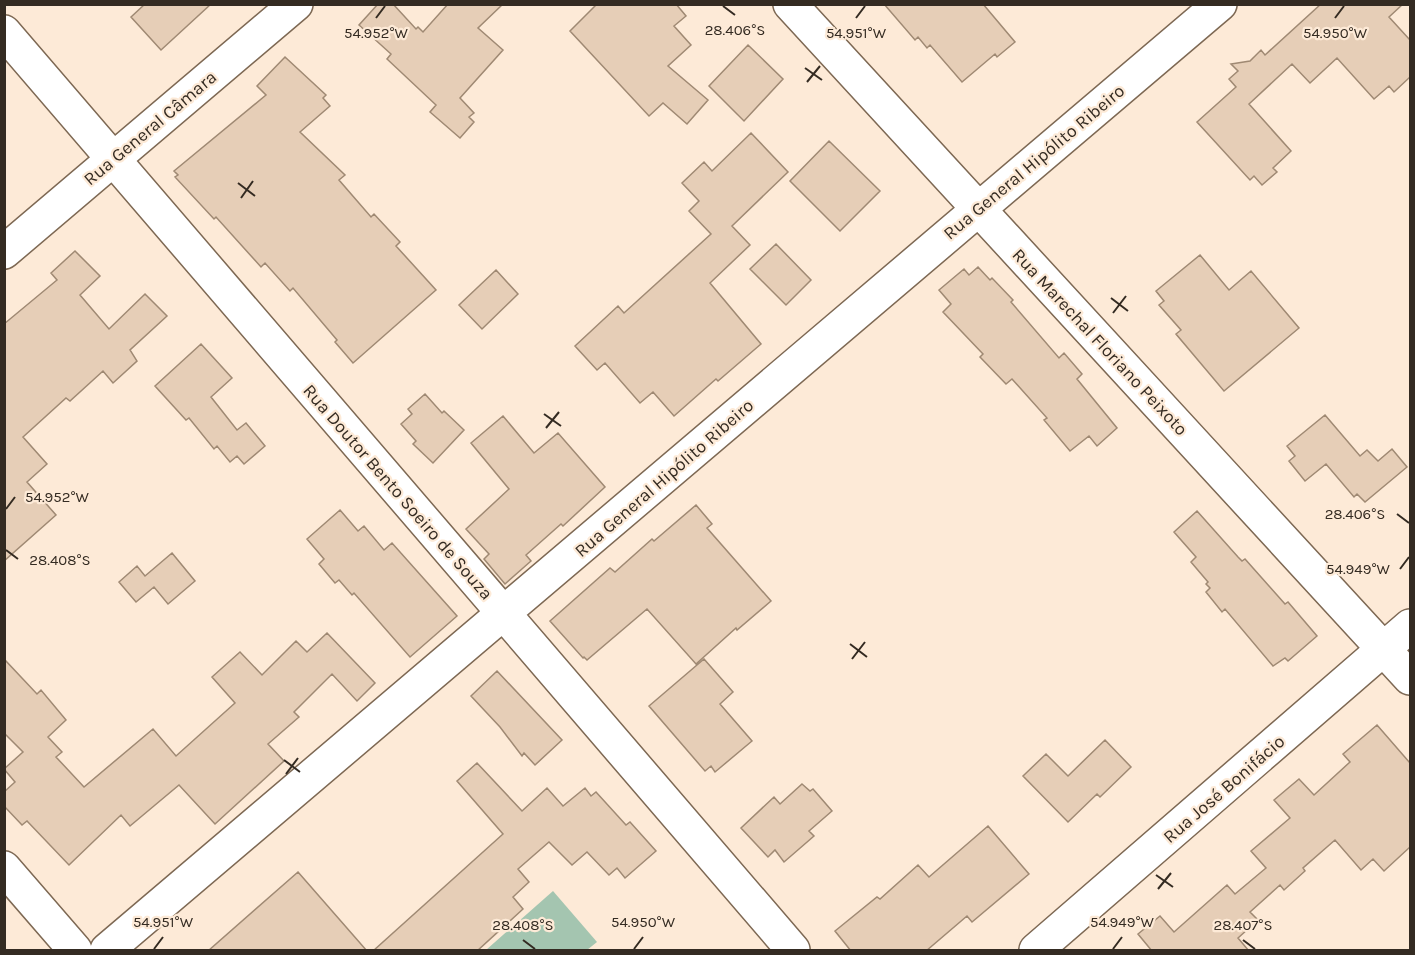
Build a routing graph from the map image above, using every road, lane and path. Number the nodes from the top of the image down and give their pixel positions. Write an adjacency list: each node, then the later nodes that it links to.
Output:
1 (296, 4): 5 (street, Rua General Câmara)
2 (790, 4): 6 (street, Rua Marechal Floriano Peixoto)
3 (1220, 4): 6 (street, Rua General Hipólito Ribeiro)
4 (4, 32): 5 (street, Rua Doutor Bento Soeiro de Souza)
5 (113, 158): 7 (street, Rua General Câmara); 8 (street, Rua Doutor Bento Soeiro de Souza)
6 (977, 209): 8 (street, Rua General Hipólito Ribeiro); 10 (street, Rua Marechal Floriano Peixoto)
7 (4, 252)
8 (504, 615): 14 (street, Rua General Hipólito Ribeiro); 15 (street, Rua Doutor Bento Soeiro de Souza)
9 (1410, 626): 10 (street, Rua José Bonifácio)
10 (1385, 649): 11 (street, Rua Marechal Floriano Peixoto); 16 (street, Rua José Bonifácio)
11 (1410, 678)
12 (4, 868): 13 (street)
13 (75, 951)
14 (108, 951)
15 (793, 951)
16 (1036, 951)

